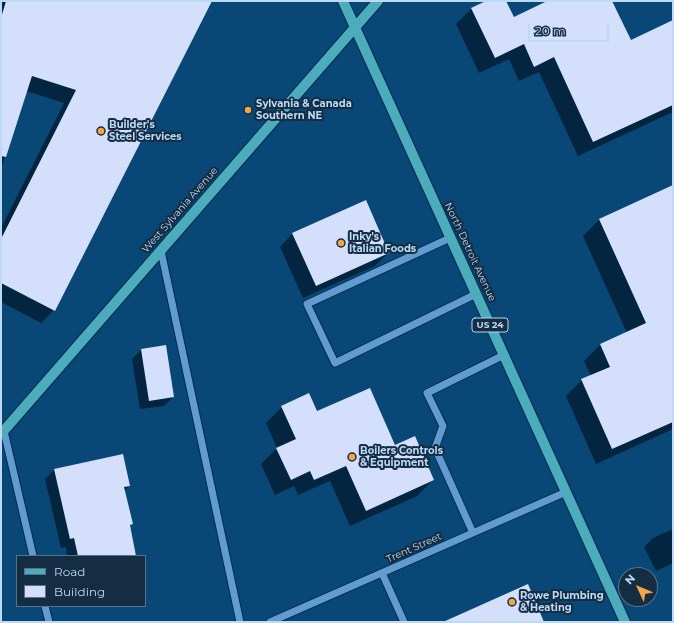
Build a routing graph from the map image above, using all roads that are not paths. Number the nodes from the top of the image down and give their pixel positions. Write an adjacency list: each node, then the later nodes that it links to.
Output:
1 (343, 1): 3 (main road, North Detroit Avenue / US 24)
2 (378, 1): 3 (main road, West Sylvania Avenue)
3 (355, 27): 4 (main road, North Detroit Avenue / US 24); 5 (main road, West Sylvania Avenue)
4 (450, 238): 6 (main road, North Detroit Avenue / US 24); 6 (street)
5 (160, 250): 8 (main road, West Sylvania Avenue); 15 (street)
6 (476, 294): 7 (main road, North Detroit Avenue / US 24)
7 (504, 355): 9 (main road, North Detroit Avenue / US 24); 10 (street)
8 (2, 433): 11 (street)
9 (566, 492): 10 (street, Trent Street); 18 (main road, North Detroit Avenue / US 24)
10 (473, 533): 12 (street, Trent Street)
11 (33, 555)
12 (382, 573): 16 (street, Trent Street); 17 (street)
13 (45, 607): 14 (street)
14 (49, 622)
15 (240, 622)
16 (270, 622)
17 (404, 622)
18 (625, 622)

